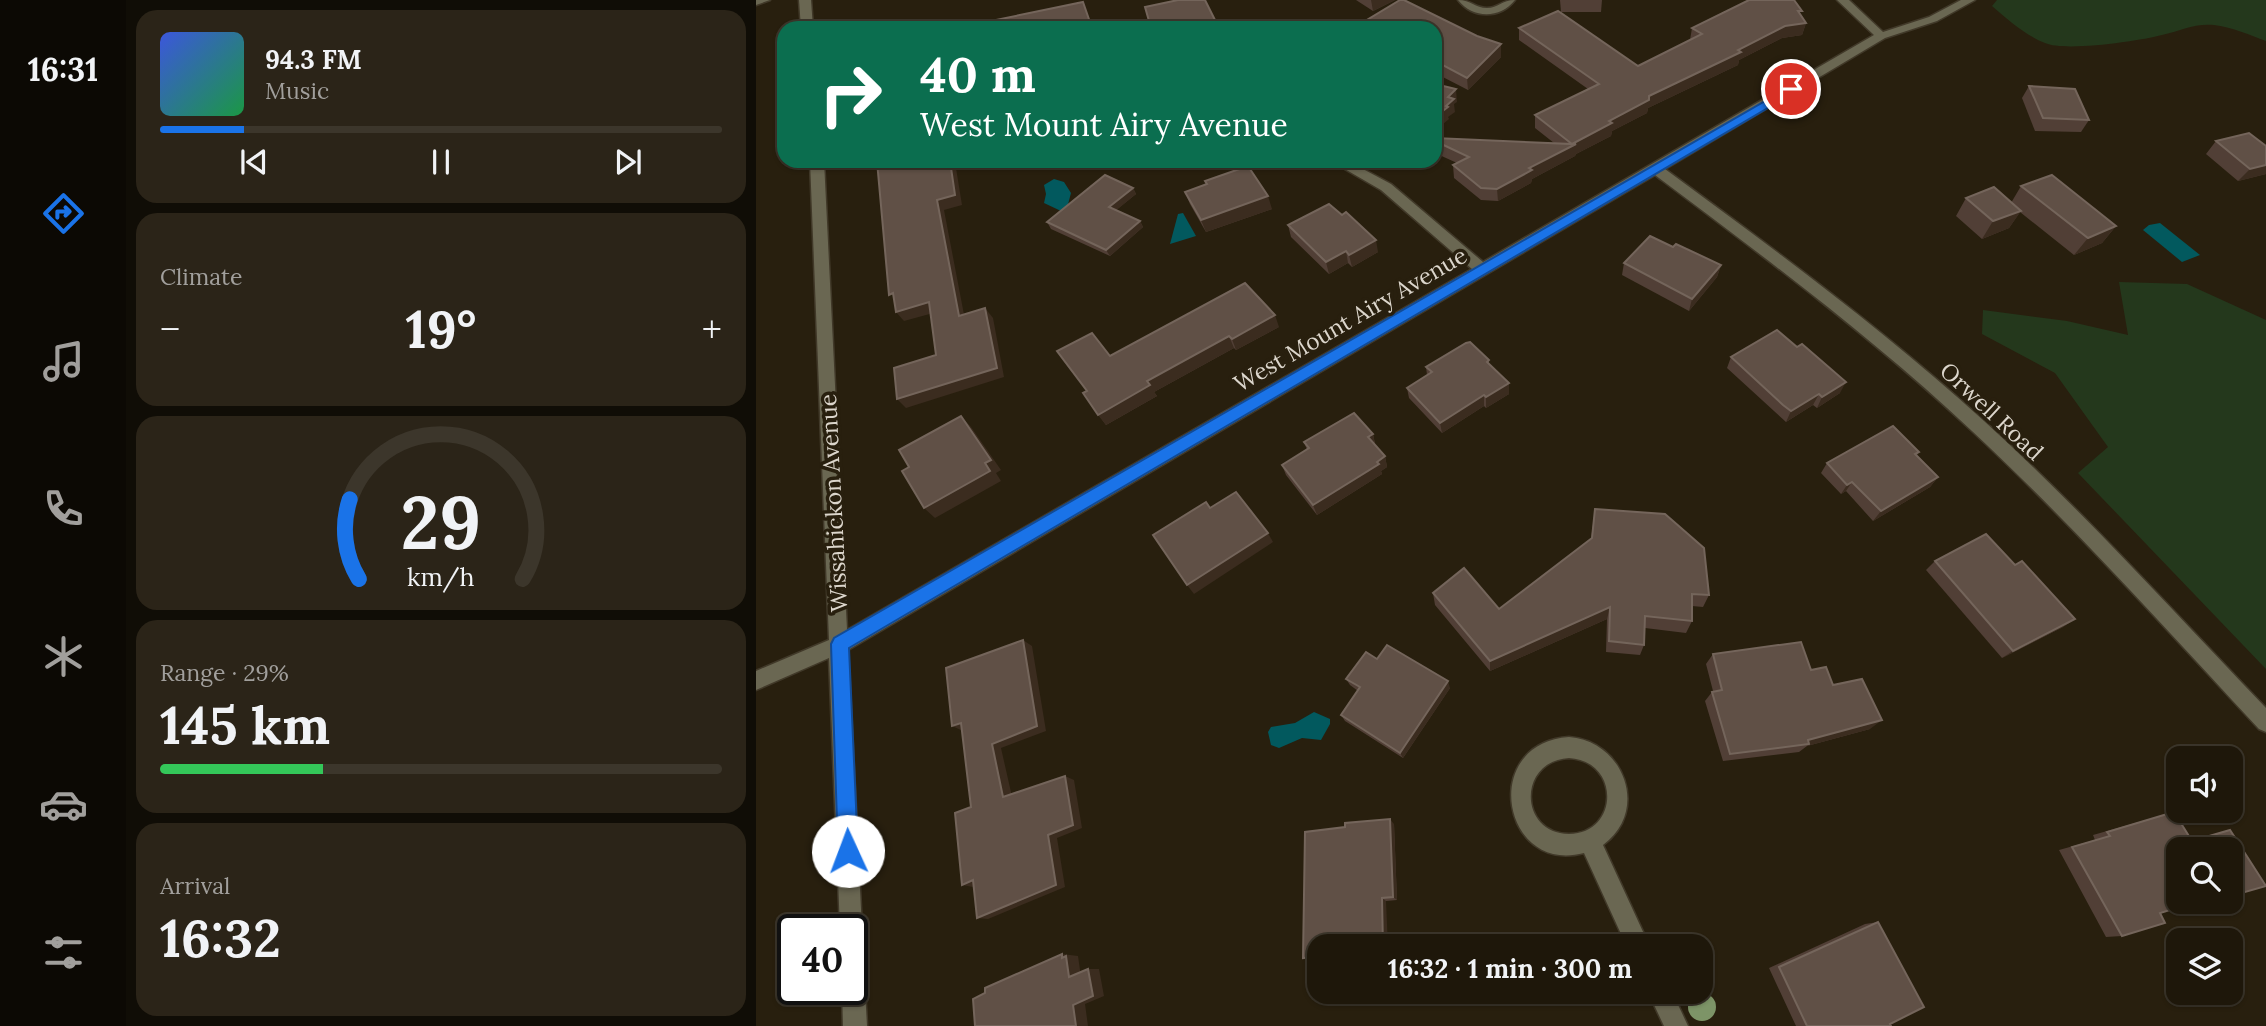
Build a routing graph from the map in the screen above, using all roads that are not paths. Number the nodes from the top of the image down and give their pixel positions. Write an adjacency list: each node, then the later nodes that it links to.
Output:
1 (764, 0): 7 (street)
2 (805, 0): 8 (street)
3 (1464, 0): 4 (street)
4 (1509, 0)
5 (1843, 0): 9 (street)
6 (1969, 0): 9 (street, West Mount Airy Avenue)
7 (756, 2)
8 (806, 21)
9 (1881, 36): 12 (street, West Mount Airy Avenue)
10 (817, 168): 14 (street, Wissahickon Avenue)
11 (1351, 168): 13 (street)
12 (1656, 169): 13 (street, West Mount Airy Avenue); 16 (street, Orwell Road)
13 (1482, 269): 14 (street, West Mount Airy Avenue)
14 (840, 644): 15 (street, West Mount Airy Avenue); 18 (street, Wissahickon Avenue)
15 (756, 681)
16 (2266, 722)
17 (1590, 842): 17 (street); 19 (street)
18 (850, 914)
19 (1633, 934)
20 (1666, 1004): 23 (street)
21 (854, 1005): 22 (street)
22 (855, 1026)
23 (1676, 1026)

